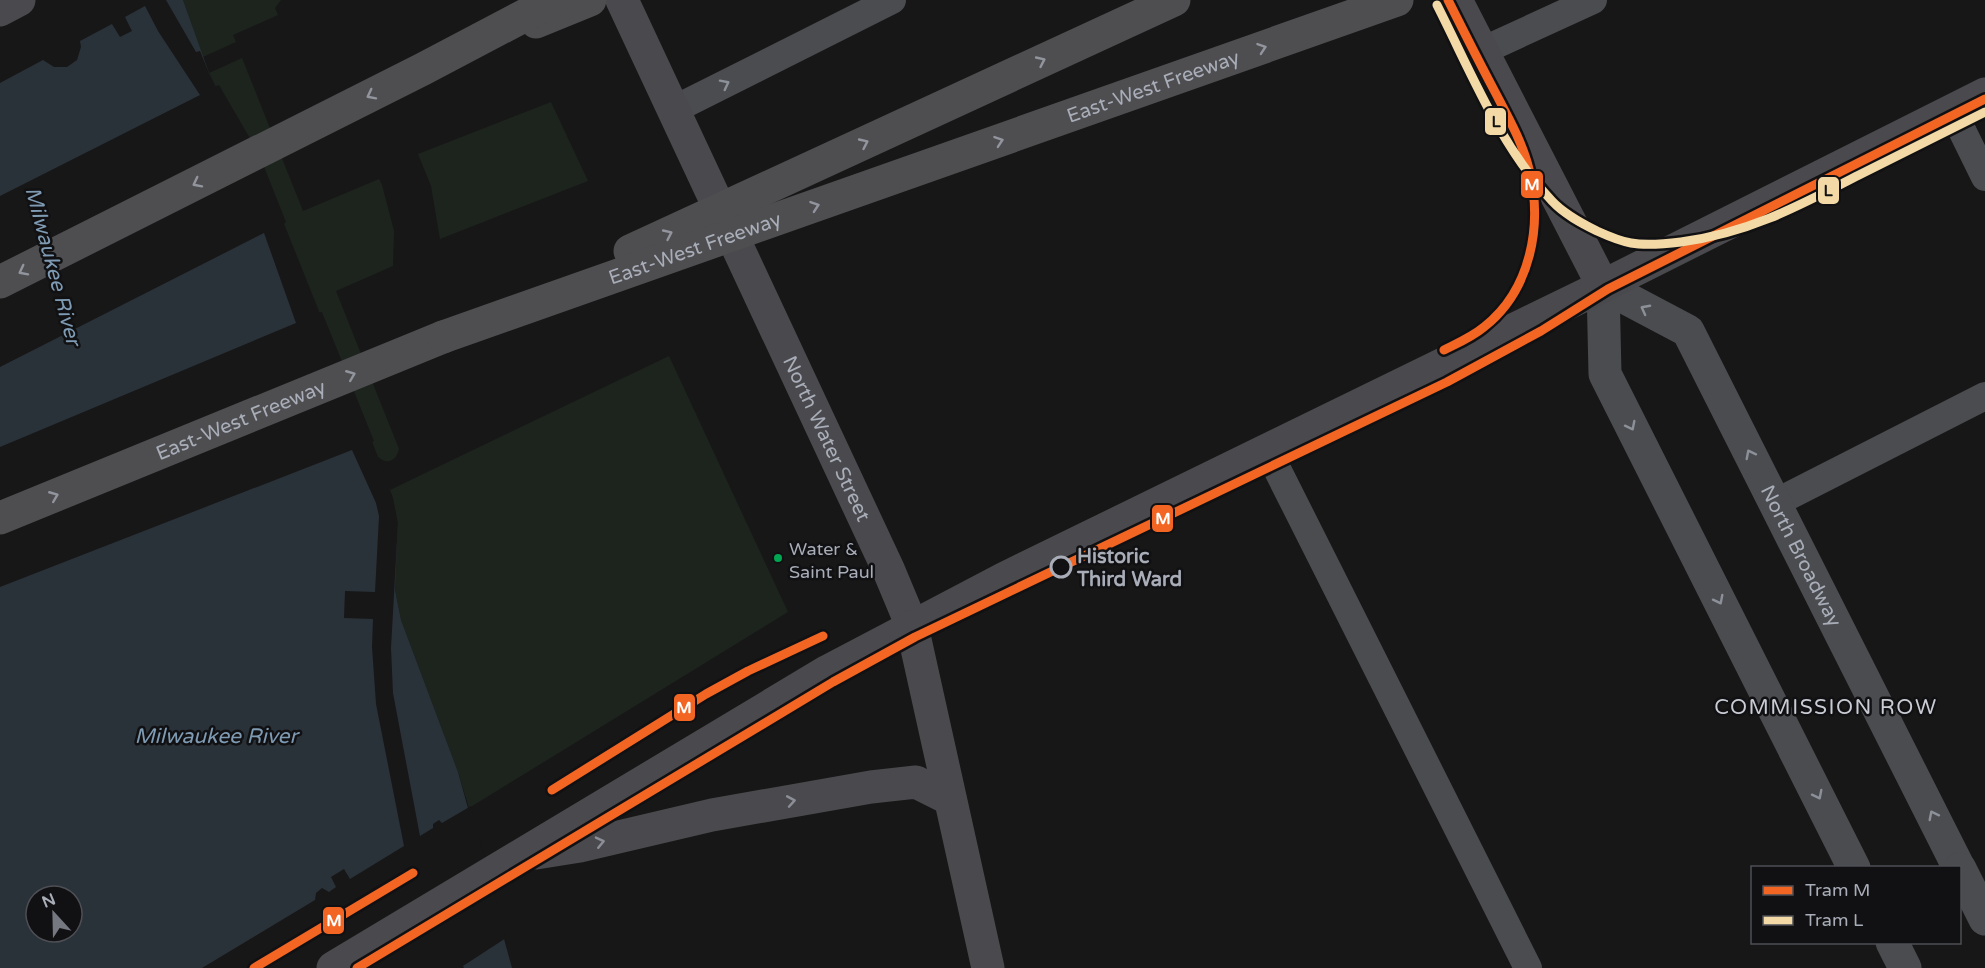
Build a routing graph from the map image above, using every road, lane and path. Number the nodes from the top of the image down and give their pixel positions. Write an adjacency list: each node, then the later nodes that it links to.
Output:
1 (19, 0): 10 (main road)
2 (554, 0): 12 (highway)
3 (590, 0): 12 (highway)
4 (622, 0): 14 (main road, North Water Street)
5 (892, 0): 14 (lane, one-way to 5)
6 (1174, 0): 19 (highway, one-way to 6, bridge)
7 (1397, 0): 19 (highway, East-West Freeway, one-way to 7, bridge)
8 (1456, 0): 11 (main road)
9 (1593, 0): 11 (lane)
10 (0, 10)
11 (1482, 51): 18 (main road)
12 (423, 69): 17 (highway, one-way to 17)
13 (1985, 94): 15 (main road)
14 (673, 110): 24 (main road, North Water Street)
15 (1952, 110): 16 (lane); 18 (main road)
16 (1985, 177)
17 (0, 282)
18 (1603, 286): 21 (main road); 22 (street, North Broadway, one-way to 18); 27 (street, one-way to 27)
19 (443, 337): 23 (highway, East-West Freeway, one-way to 19)
20 (1985, 396): 22 (lane)
21 (1267, 449): 24 (main road); 34 (lane)
22 (1775, 503): 28 (street, North Broadway, one-way to 22)
23 (0, 518)
24 (912, 626): 25 (main road, North Water Street); 26 (main road)
25 (950, 799): 26 (main road, one-way to 25); 33 (main road, North Water Street)
26 (522, 854): 32 (main road)
27 (1853, 866)
28 (1958, 866)
29 (1961, 872): 30 (street, North Broadway)
30 (1985, 919)
31 (1893, 944): 35 (street)
32 (333, 968)
33 (988, 968)
34 (1528, 968)
35 (1905, 968)

